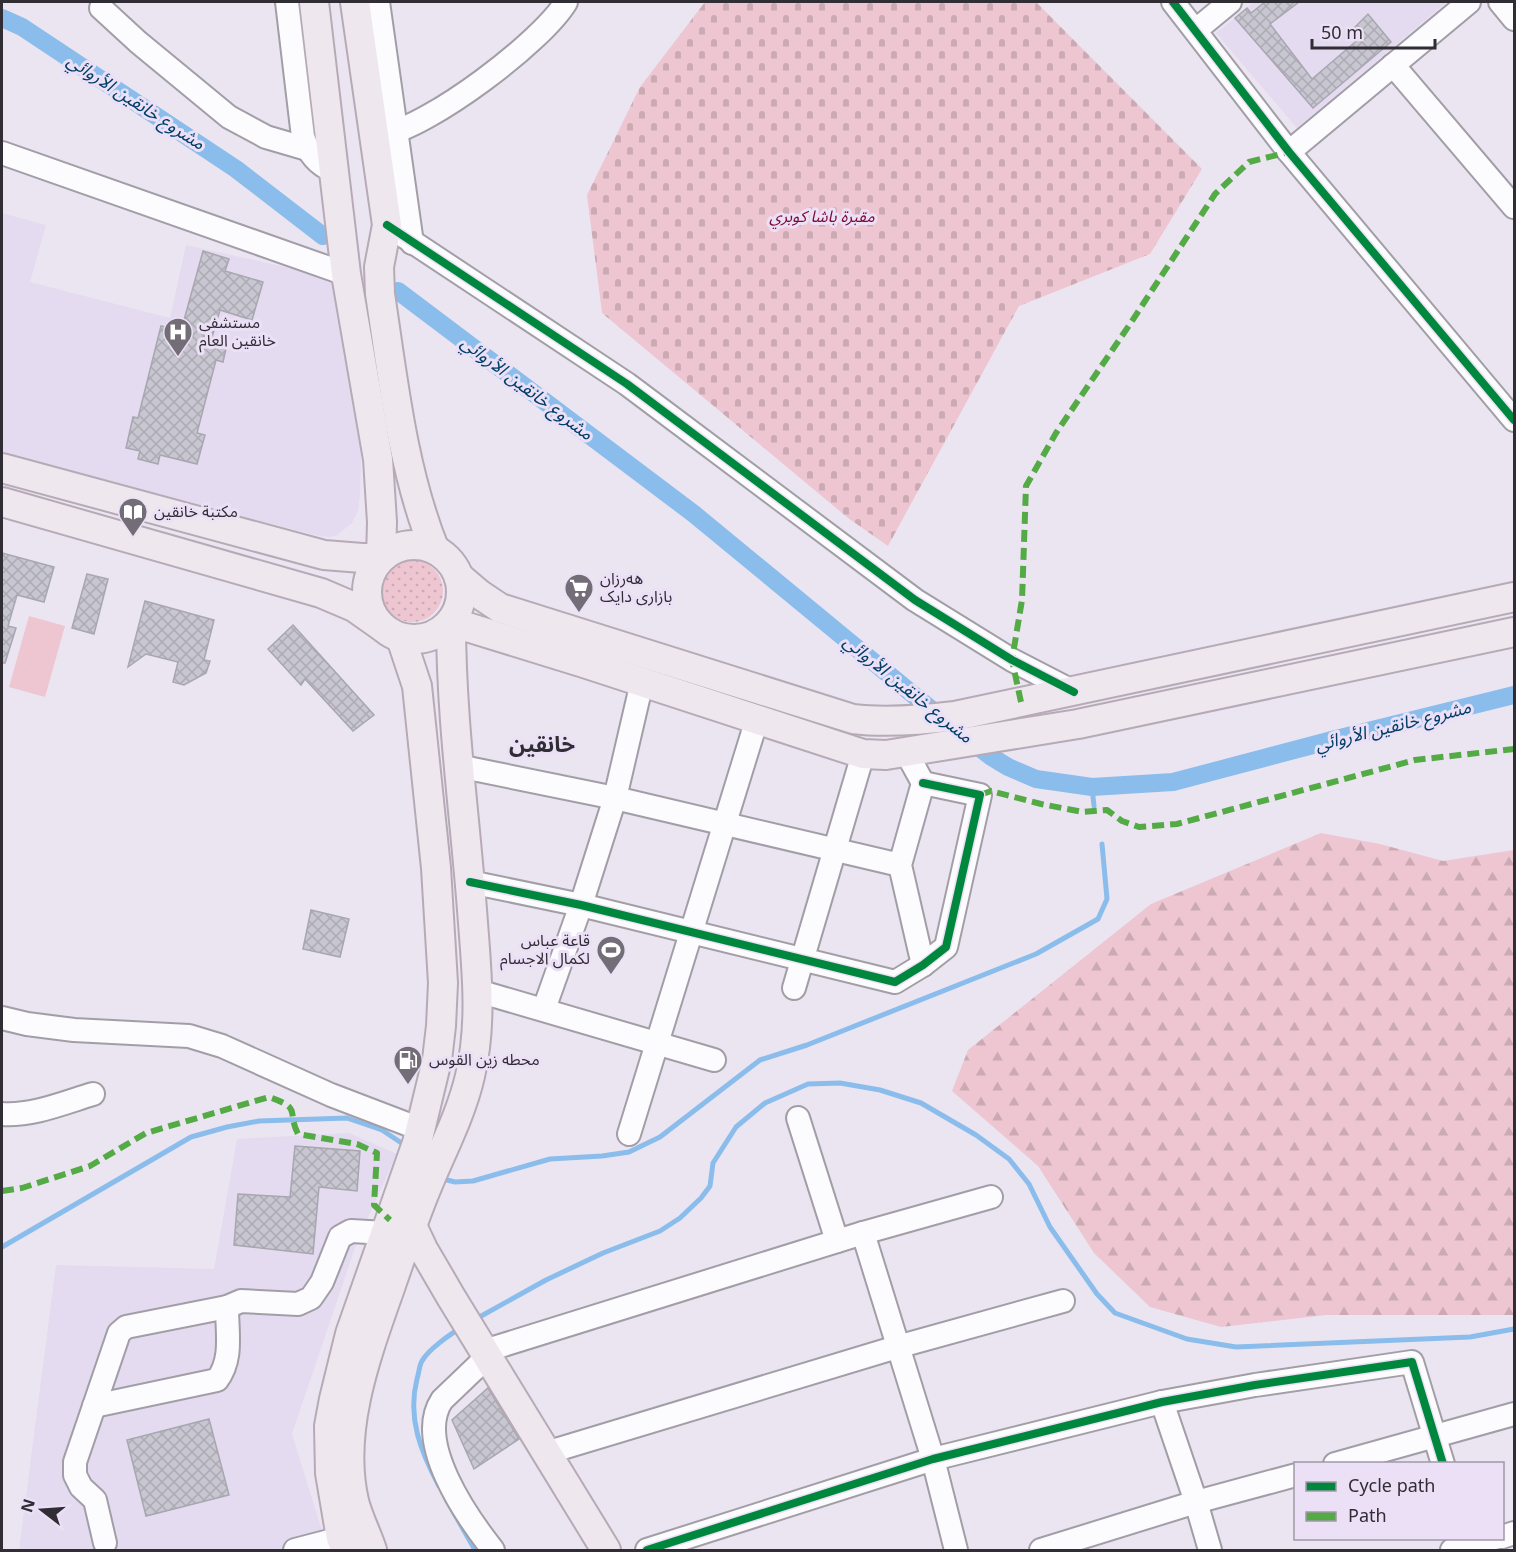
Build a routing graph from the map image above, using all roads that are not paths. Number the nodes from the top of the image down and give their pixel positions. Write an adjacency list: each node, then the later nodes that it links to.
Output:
1 (287, 2): 15 (street)
2 (314, 2): 18 (main road)
3 (355, 2): 14 (main road)
4 (378, 2): 14 (street)
5 (566, 2): 14 (street)
6 (1173, 2): 12 (street)
7 (1230, 2): 12 (street)
8 (1469, 2): 13 (street)
9 (1500, 2): 11 (street)
10 (101, 8): 15 (street)
11 (1515, 19)
12 (1196, 30): 16 (street)
13 (1393, 65): 16 (street); 19 (street)
14 (385, 134): 20 (main road); 21 (street)
15 (307, 148): 18 (street)
16 (1289, 152): 23 (street)
17 (2, 153): 22 (street)
18 (333, 171): 22 (main road)
19 (1515, 207)
20 (387, 225): 21 (street); 26 (main road)
21 (412, 243): 34 (street)
22 (346, 274): 27 (main road)
23 (1515, 420)
24 (2, 468): 27 (main road)
25 (2, 502): 31 (main road)
26 (434, 548): 27 (main road); 28 (main road)
27 (381, 558): 31 (main road)
28 (459, 577): 30 (main road); 36 (main road)
29 (1515, 597): 34 (main road)
30 (450, 622): 31 (main road); 33 (main road); 40 (main road)
31 (391, 632): 46 (main road)
32 (1515, 632): 37 (main road)
33 (642, 682): 35 (main road); 42 (street)
34 (1074, 692): 37 (main road)
35 (758, 719): 39 (main road); 43 (street)
36 (867, 721): 37 (main road); 39 (main road)
37 (958, 729): 38 (main road)
38 (906, 752): 39 (main road); 41 (street)
39 (863, 754): 44 (street)
40 (458, 766): 42 (street); 47 (main road)
41 (923, 783): 45 (street); 51 (street)
42 (615, 798): 43 (street); 48 (street)
43 (725, 823): 44 (street); 49 (street)
44 (834, 849): 45 (street); 50 (street)
45 (900, 865): 51 (street)
46 (436, 868): 47 (main road); 56 (main road)
47 (470, 872): 48 (street); 53 (main road)
48 (581, 905): 49 (street); 54 (street)
49 (692, 933): 50 (street); 58 (street)
50 (803, 960): 51 (street); 52 (street)
51 (923, 965)
52 (794, 988)
53 (478, 991): 54 (street); 57 (main road)
54 (544, 1009): 58 (street)
55 (2, 1018): 64 (street)
56 (441, 1026): 57 (main road); 64 (main road)
57 (478, 1026): 64 (main road)
58 (658, 1042): 59 (street); 63 (street)
59 (714, 1060)
60 (93, 1094): 61 (street)
61 (2, 1114)
62 (798, 1119): 68 (street)
63 (629, 1134)
64 (419, 1169): 66 (main road); 69 (main road)
65 (991, 1197): 67 (street)
66 (398, 1229): 69 (main road); 71 (street); 86 (main road); 89 (main road)
67 (863, 1233): 68 (street); 73 (street)
68 (837, 1241): 72 (street)
69 (458, 1294): 72 (main road)
70 (1064, 1301): 73 (street)
71 (227, 1307): 75 (street); 75 (street)
72 (490, 1347): 78 (main road); 90 (street); 91 (main road)
73 (897, 1347): 78 (street); 79 (street)
74 (1162, 1402): 77 (street); 79 (street); 83 (street)
75 (94, 1406): 85 (street)
76 (1515, 1414): 77 (street)
77 (1434, 1436): 80 (street); 81 (street)
78 (559, 1449): 92 (main road)
79 (933, 1459): 93 (street); 94 (street)
80 (1342, 1462)
81 (1442, 1462)
82 (1294, 1476): 83 (street)
83 (1196, 1502): 95 (street); 96 (street)
84 (1490, 1540): 87 (street)
85 (105, 1543)
86 (344, 1544): 88 (street)
87 (1463, 1546)
88 (294, 1551)
89 (372, 1551)
90 (493, 1551)
91 (606, 1551)
92 (621, 1551)
93 (647, 1551)
94 (957, 1551)
95 (1041, 1551)
96 (1210, 1551)

